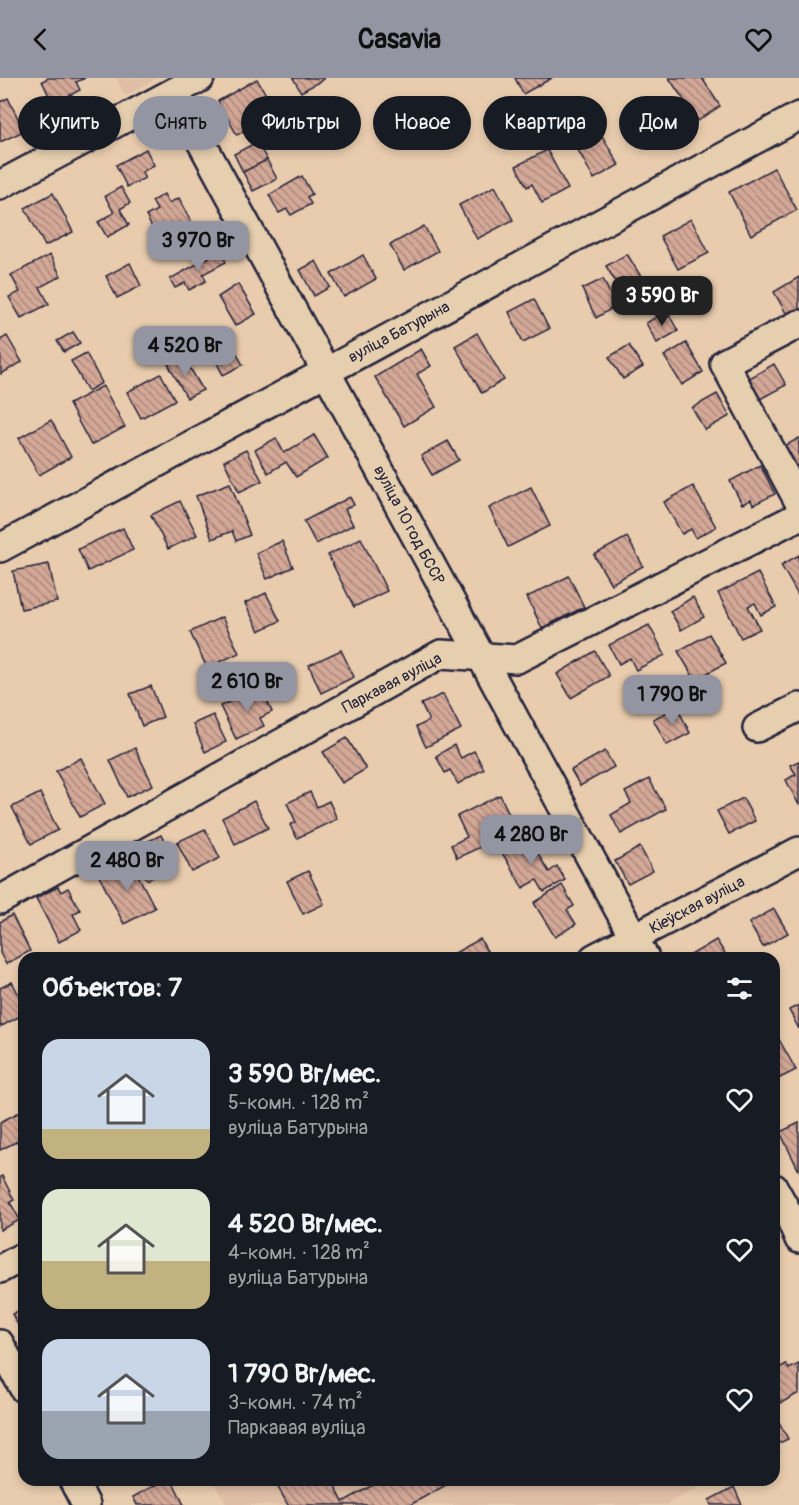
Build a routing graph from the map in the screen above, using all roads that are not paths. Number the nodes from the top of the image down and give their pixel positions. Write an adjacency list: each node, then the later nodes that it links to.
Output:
1 (200, 78): 2 (street)
2 (174, 92): 4 (street); 6 (street, вуліца 10 год БССР)
3 (799, 116): 6 (street, вуліца Батурына)
4 (0, 185)
5 (799, 324): 7 (street)
6 (326, 372): 9 (street, вуліца Батурына); 10 (street, вуліца 10 год БССР)
7 (799, 502)
8 (799, 516): 10 (street, Паркавая вуліца)
9 (0, 548)
10 (480, 657): 14 (street, Паркавая вуліца); 15 (street, вуліца 10 год БССР)
11 (799, 707): 12 (street)
12 (757, 728)
13 (799, 851): 15 (street, Кіеўская вуліца)
14 (0, 900)
15 (639, 948): 16 (street, Кіеўская вуліца)
16 (621, 952)
17 (780, 1199): 18 (street)
18 (799, 1239)
19 (18, 1259): 20 (street)
20 (0, 1269)
21 (0, 1344): 22 (street)
22 (18, 1378)
23 (76, 1486): 24 (street)
24 (86, 1505)

